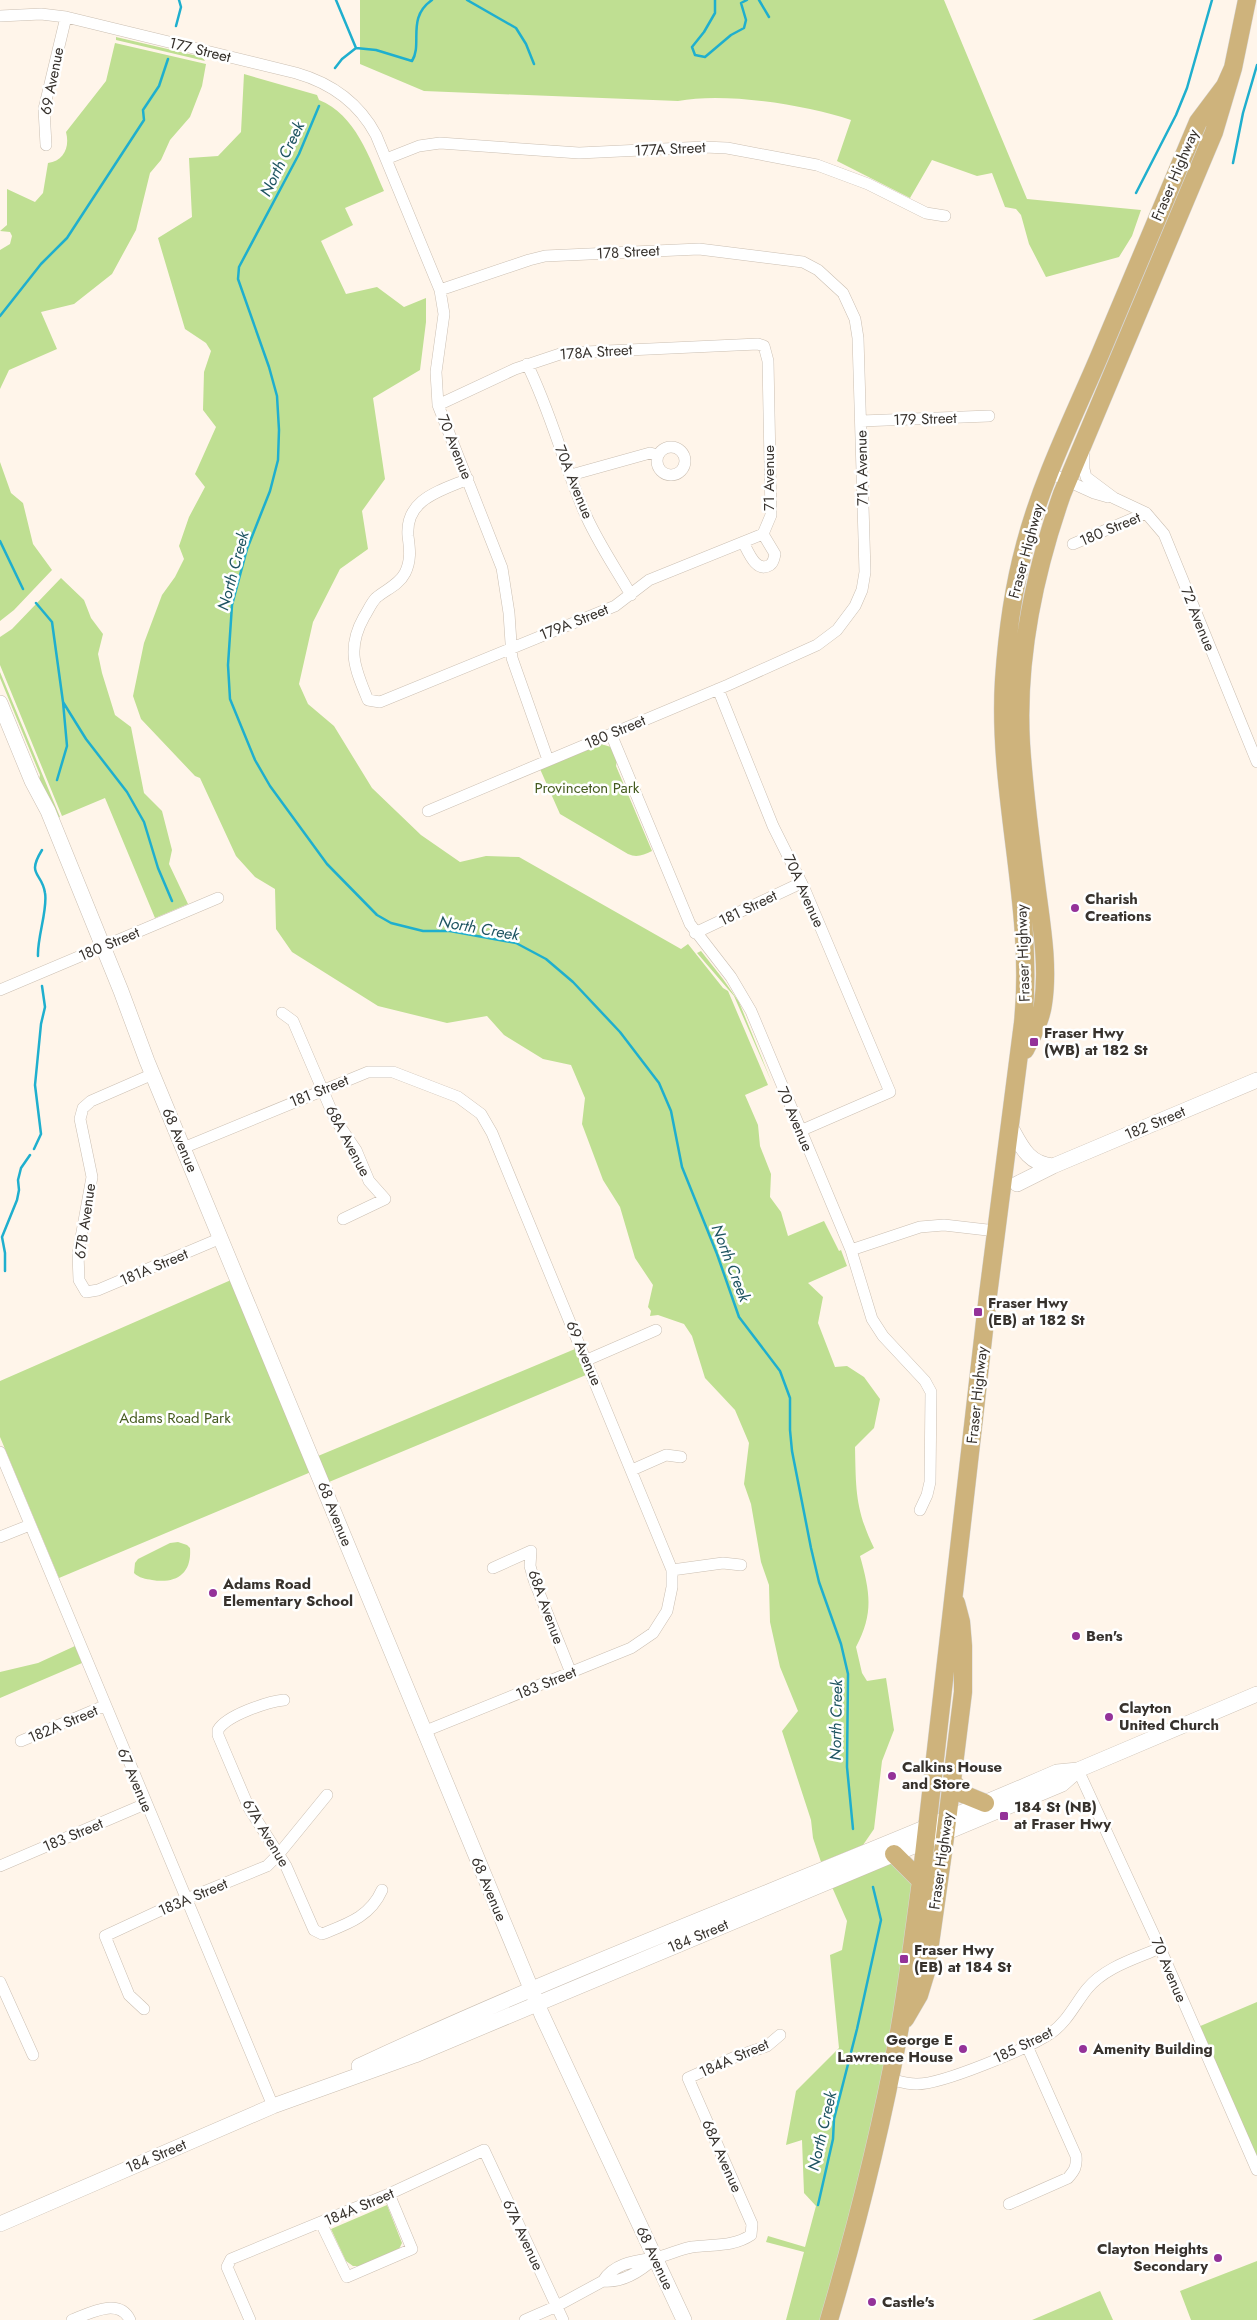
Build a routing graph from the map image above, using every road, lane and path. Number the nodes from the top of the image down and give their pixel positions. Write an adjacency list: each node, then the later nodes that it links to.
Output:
1 (1248, 0): 4 (main road, Fraser Highway)
2 (0, 16): 3 (street, 177 Street)
3 (66, 17): 5 (street, 177 Street); 6 (street, 69 Avenue)
4 (1233, 68): 16 (main road, Fraser Highway); 18 (main road, Fraser Highway)
5 (376, 135): 7 (street, 70 Avenue)
6 (46, 145)
7 (386, 159): 8 (street, 177A Street); 10 (street, 70 Avenue)
8 (946, 216)
9 (818, 270): 10 (street, 178 Street); 15 (street, 71A Avenue)
10 (440, 290): 13 (street, 70 Avenue)
11 (764, 346): 12 (street, 178A Street); 24 (street, 71 Avenue)
12 (527, 364): 13 (street, 178A Street); 19 (street, 70A Avenue)
13 (438, 405): 20 (street, 70 Avenue)
14 (989, 416): 15 (street, 179 Street)
15 (861, 421): 29 (street, 71A Avenue)
16 (1084, 442): 21 (main road, Fraser Highway); 22 (street, 72 Avenue)
17 (658, 455): 19 (street)
18 (1050, 473): 21 (street, 72 Avenue); 43 (main road, Fraser Highway)
19 (571, 475): 27 (street, 70A Avenue)
20 (468, 479): 28 (street, 70 Avenue); 28 (street, 179A Street)
21 (1068, 481): 22 (street, 72 Avenue); 43 (main road, Fraser Highway)
22 (1114, 498): 23 (street, 72 Avenue)
23 (1146, 513): 26 (street, 180 Street); 34 (street, 72 Avenue)
24 (763, 534): 25 (street, 179A Street); 25 (street)
25 (742, 542): 27 (street, 179A Street)
26 (1073, 544)
27 (630, 595): 28 (street, 179A Street)
28 (511, 649): 33 (street, 70 Avenue)
29 (801, 652): 30 (street, 180 Street)
30 (718, 689): 32 (street, 180 Street); 36 (street, 70A Avenue)
31 (0, 703): 39 (street, 68 Avenue)
32 (611, 734): 33 (street, 180 Street); 38 (street, 70 Avenue)
33 (548, 760): 35 (street, 180 Street)
34 (1257, 762)
35 (428, 811)
36 (802, 883): 38 (street, 181 Street); 48 (street, 70A Avenue)
37 (218, 898): 39 (street, 180 Street)
38 (695, 933): 48 (street, 70 Avenue)
39 (103, 947): 40 (street, 180 Street); 42 (street, 68 Avenue)
40 (0, 990)
41 (282, 1013): 45 (street, 68A Avenue)
42 (153, 1074): 49 (street, 68 Avenue); 56 (street, 67B Avenue)
43 (1017, 1074): 47 (main road, Fraser Highway)
44 (1257, 1080): 50 (street, 182 Street)
45 (322, 1089): 46 (street, 181 Street); 49 (street, 181 Street); 52 (street, 68A Avenue)
46 (458, 1097): 58 (street, 69 Avenue)
47 (1010, 1126): 50 (street); 53 (main road, Fraser Highway)
48 (800, 1131): 55 (street, 70 Avenue)
49 (183, 1148): 54 (street, 68 Avenue)
50 (1054, 1166): 51 (street, 182 Street)
51 (1018, 1184)
52 (343, 1219)
53 (996, 1231): 55 (street); 68 (main road, Fraser Highway)
54 (221, 1238): 56 (street, 181A Street); 74 (street, 68 Avenue)
55 (851, 1250): 62 (street, 70 Avenue)
56 (86, 1292)
57 (656, 1330): 58 (street)
58 (587, 1360): 61 (street, 69 Avenue)
59 (0, 1452): 63 (street, 67 Avenue)
60 (681, 1457): 61 (street)
61 (632, 1470): 67 (street, 69 Avenue)
62 (920, 1510)
63 (30, 1525): 64 (street); 73 (street, 67 Avenue)
64 (0, 1537)
65 (741, 1565): 67 (street)
66 (493, 1568): 70 (street, 68A Avenue)
67 (672, 1570): 69 (street, 69 Avenue)
68 (954, 1596): 77 (main road, Fraser Highway); 82 (main road, Fraser Highway)
69 (661, 1623): 70 (street, 183 Street)
70 (572, 1672): 74 (street, 183 Street)
71 (1257, 1694): 76 (street, 184 Street)
72 (284, 1700): 84 (street, 67A Avenue)
73 (104, 1706): 75 (street, 182A Street); 80 (street, 67 Avenue)
74 (423, 1732): 93 (street, 68 Avenue)
75 (21, 1741)
76 (1078, 1770): 79 (street, 184 Street); 81 (street, 184 Street); 91 (street, 70 Avenue)
77 (952, 1781): 79 (main road); 81 (main road, Fraser Highway)
78 (327, 1795): 84 (street)
79 (985, 1803): 81 (street, 184 Street)
80 (145, 1804): 85 (street, 183 Street); 88 (street, 67 Avenue)
81 (947, 1826): 82 (street, 184 Street); 95 (main road, Fraser Highway)
82 (927, 1834): 83 (street, 184 Street); 86 (main road, Fraser Highway); 89 (street, 184 Street)
83 (894, 1854): 86 (main road); 90 (street, 184 Street)
84 (278, 1855): 87 (street, 67A Avenue); 88 (street, 183A Street)
85 (0, 1866)
86 (921, 1881): 95 (main road, Fraser Highway)
87 (382, 1890)
88 (186, 1900): 94 (street, 183A Street); 101 (street, 67 Avenue)
89 (708, 1916): 90 (street); 93 (street, 184 Street)
90 (697, 1936): 93 (street, 184 Street)
91 (1160, 1948): 97 (street, 185 Street); 103 (street, 70 Avenue)
92 (0, 1982): 98 (street)
93 (534, 1996): 101 (street, 184 Street); 108 (street, 68 Avenue)
94 (144, 2009)
95 (899, 2031): 100 (main road, Fraser Highway)
96 (780, 2035): 99 (street, 184A Street)
97 (1027, 2046): 100 (street, 185 Street); 105 (street)
98 (33, 2055)
99 (688, 2078): 108 (street, 68A Avenue)
100 (889, 2079): 116 (main road, Fraser Highway)
101 (272, 2106): 106 (street, 184 Street)
102 (484, 2150): 104 (street, 184A Street); 109 (street, 67A Avenue)
103 (1257, 2170)
104 (389, 2194): 107 (street, 184A Street); 107 (street)
105 (1008, 2204)
106 (0, 2224)
107 (321, 2224): 112 (street, 184A Street)
108 (656, 2258): 109 (street); 115 (street, 68 Avenue)
109 (557, 2306): 113 (street); 114 (street, 67A Avenue)
110 (72, 2320): 111 (street)
111 (130, 2320)
112 (250, 2320)
113 (525, 2320)
114 (563, 2320)
115 (684, 2320)
116 (829, 2320)

